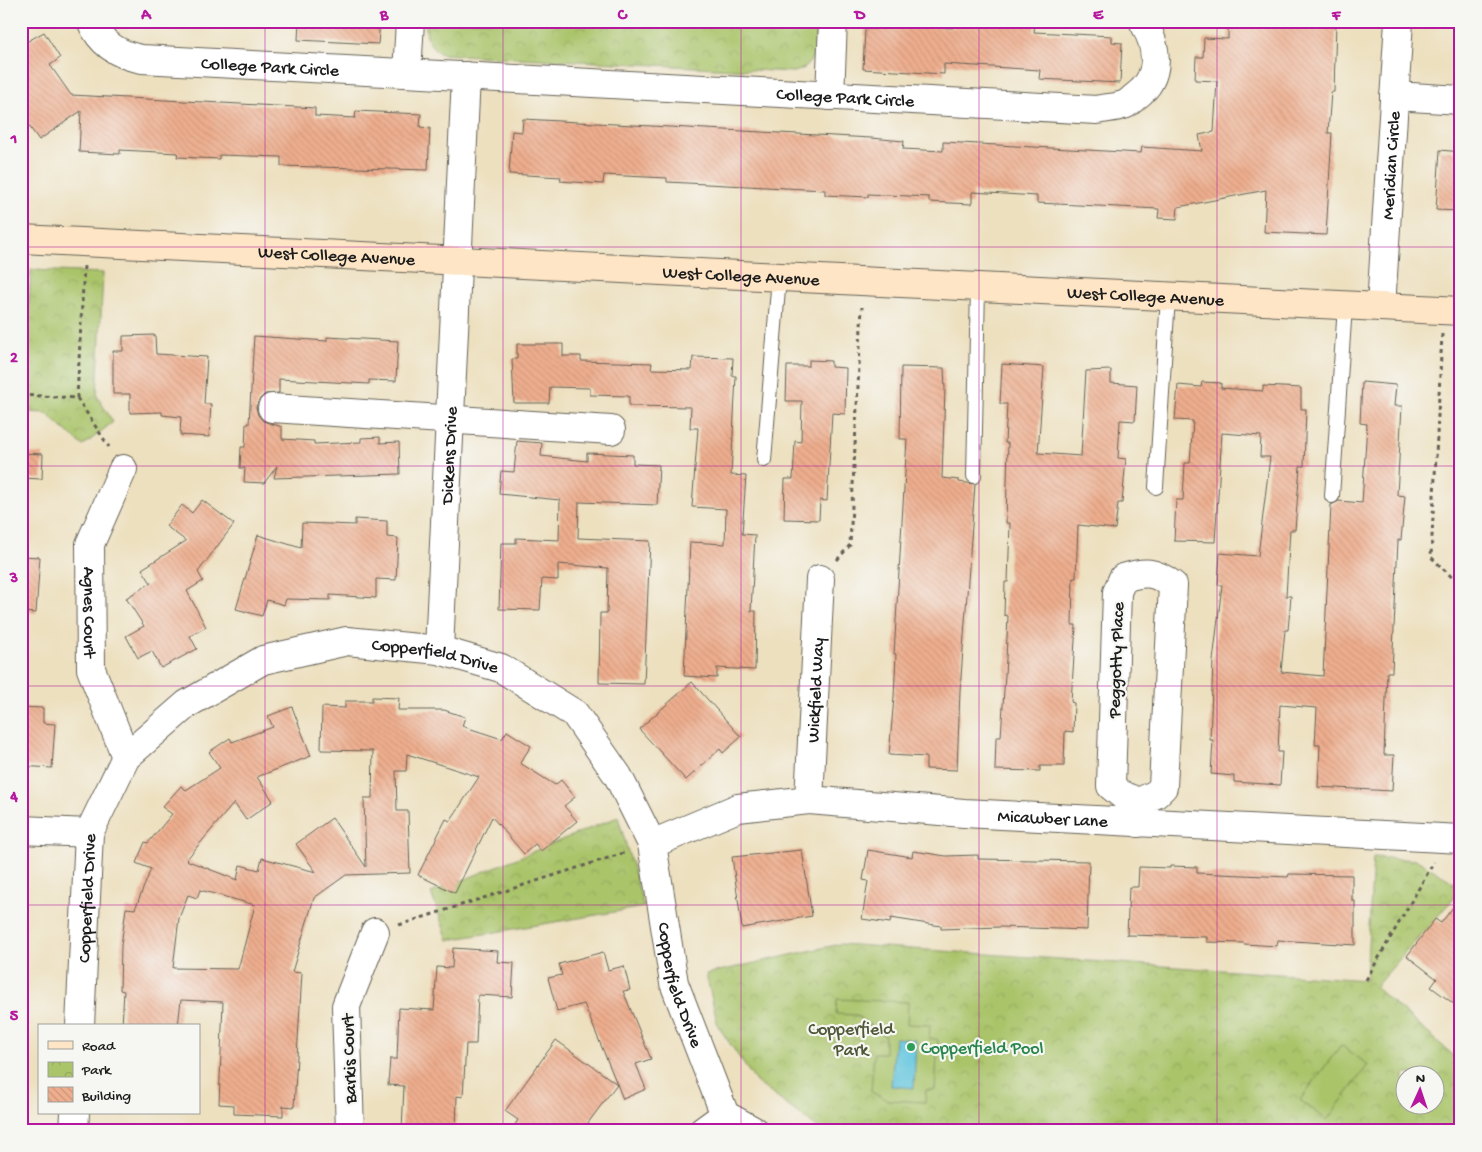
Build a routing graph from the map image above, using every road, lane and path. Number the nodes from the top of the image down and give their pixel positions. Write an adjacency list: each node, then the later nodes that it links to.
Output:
1 (91, 21): 6 (street, College Park Circle)
2 (410, 21): 6 (street)
3 (833, 21): 8 (street)
4 (1142, 21): 8 (street, College Park Circle)
5 (1399, 21): 9 (street, Meridian Circle)
6 (407, 73): 7 (street, College Park Circle)
7 (466, 76): 8 (street, College Park Circle); 13 (street)
8 (830, 96)
9 (1394, 96): 10 (street); 19 (street, Meridian Circle)
10 (1461, 100)
11 (21, 239): 12 (main road, West College Avenue)
12 (85, 241): 13 (main road, West College Avenue); 22 (path)
13 (458, 260): 14 (main road, West College Avenue); 24 (street, Dickens Drive)
14 (779, 277): 15 (main road, West College Avenue); 26 (lane)
15 (864, 281): 16 (main road, West College Avenue); 31 (path)
16 (978, 287): 17 (main road, West College Avenue); 28 (lane)
17 (1168, 296): 18 (main road, West College Avenue); 29 (lane)
18 (1344, 306): 19 (main road, West College Avenue); 30 (lane)
19 (1381, 307): 20 (main road, West College Avenue)
20 (1452, 311): 32 (path)
21 (21, 395): 22 (path)
22 (77, 398): 27 (path)
23 (272, 408): 24 (street)
24 (450, 419): 25 (street); 33 (street, Dickens Drive)
25 (611, 430)
26 (764, 460)
27 (123, 469): 34 (street, Agnes Court)
28 (974, 476)
29 (1156, 487)
30 (1332, 496)
31 (820, 579): 35 (street, Wickfield Way)
32 (1461, 586)
33 (439, 650): 34 (street, Copperfield Drive); 40 (street, Copperfield Drive)
34 (126, 757): 38 (street, Copperfield Drive)
35 (808, 800): 36 (street, Micawber Lane); 40 (street, Micawber Lane)
36 (1139, 812): 36 (street, Peggotty Place); 39 (street, Micawber Lane)
37 (21, 830): 38 (street)
38 (89, 833): 43 (street, Copperfield Drive)
39 (1455, 838): 42 (path)
40 (652, 844): 41 (path); 45 (street, Copperfield Drive)
41 (375, 932): 47 (street, Barkis Court)
42 (1366, 980)
43 (80, 1024)
44 (75, 1114): 46 (street)
45 (724, 1115): 48 (street); 49 (street)
46 (74, 1131)
47 (350, 1131)
48 (703, 1131)
49 (754, 1131)

